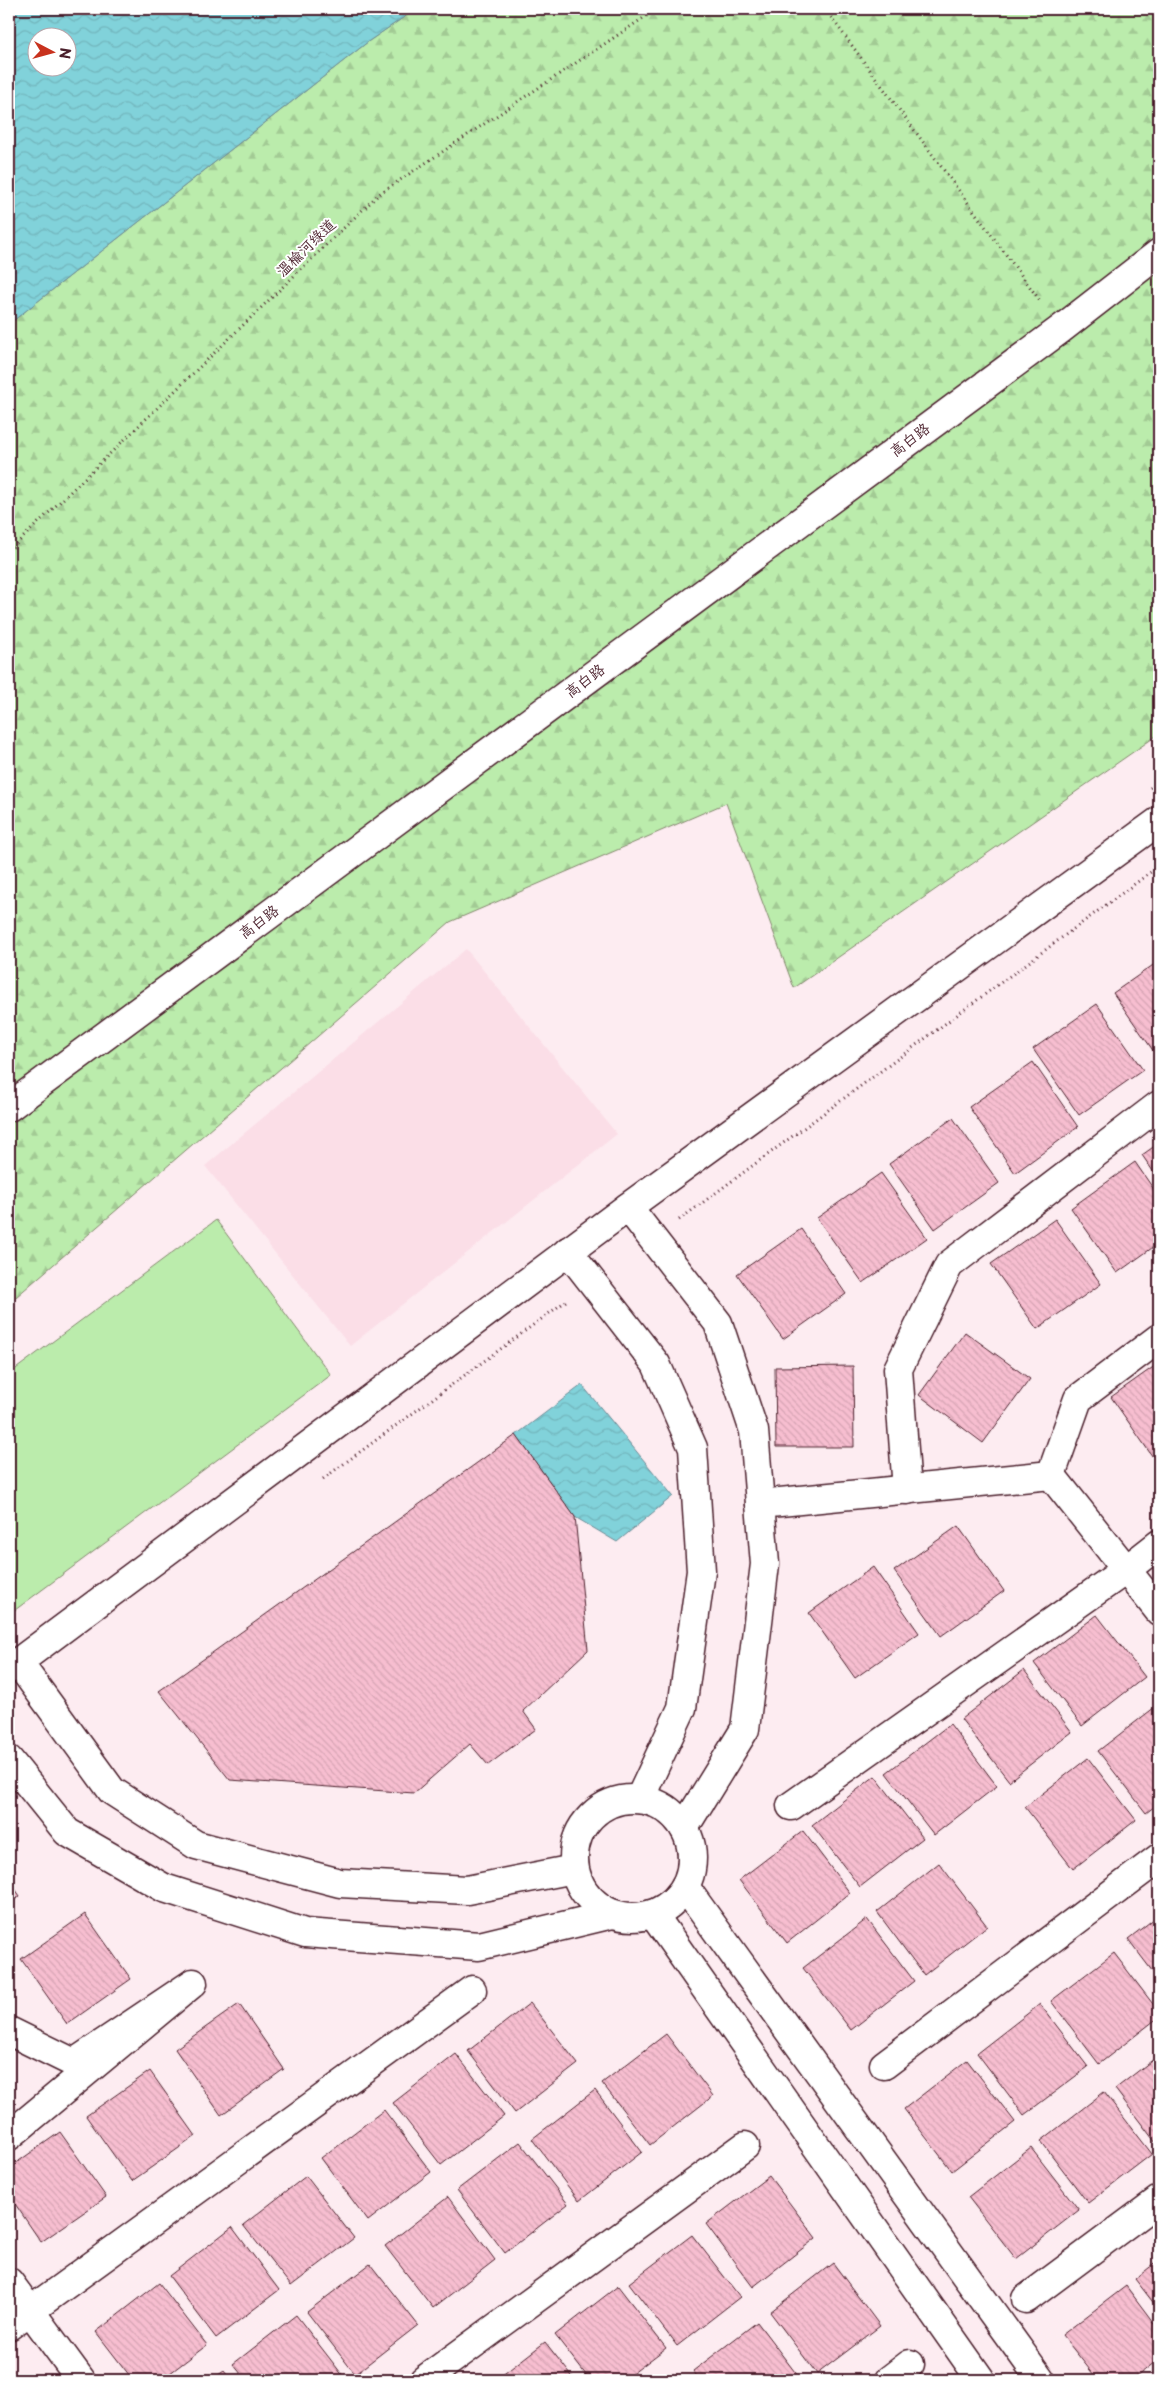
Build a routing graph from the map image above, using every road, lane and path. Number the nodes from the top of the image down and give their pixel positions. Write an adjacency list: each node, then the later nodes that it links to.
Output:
1 (657, 9): 5 (path, 温榆河绿道)
2 (825, 9): 4 (path)
3 (1159, 253): 4 (street, 高白路)
4 (1061, 329): 8 (street, 高白路)
5 (9, 551)
6 (1159, 821): 9 (street)
7 (1159, 1105): 13 (street)
8 (9, 1107)
9 (628, 1206): 10 (street); 14 (street)
10 (568, 1251): 18 (street); 20 (street)
11 (1159, 1338): 12 (street)
12 (1051, 1475): 13 (street); 16 (street)
13 (907, 1490): 14 (street)
14 (760, 1504): 22 (street)
15 (1159, 1544): 16 (street)
16 (1127, 1570): 17 (street); 21 (street)
17 (1159, 1611)
18 (13, 1666): 24 (street)
19 (9, 1760): 26 (street)
20 (640, 1798): 22 (street); 24 (street)
21 (791, 1806)
22 (684, 1828): 25 (street)
23 (1159, 1858): 30 (street)
24 (574, 1869): 26 (street)
25 (685, 1888): 27 (street); 40 (street)
26 (613, 1914): 27 (street)
27 (653, 1914): 39 (street)
28 (472, 1990): 36 (street)
29 (9, 2032): 31 (street)
30 (884, 2065)
31 (9, 2136)
32 (745, 2146): 38 (street)
33 (1159, 2200): 35 (street)
34 (9, 2282): 36 (street)
35 (1026, 2299)
36 (19, 2318): 37 (street)
37 (81, 2380)
38 (424, 2380)
39 (981, 2380)
40 (1042, 2380)

